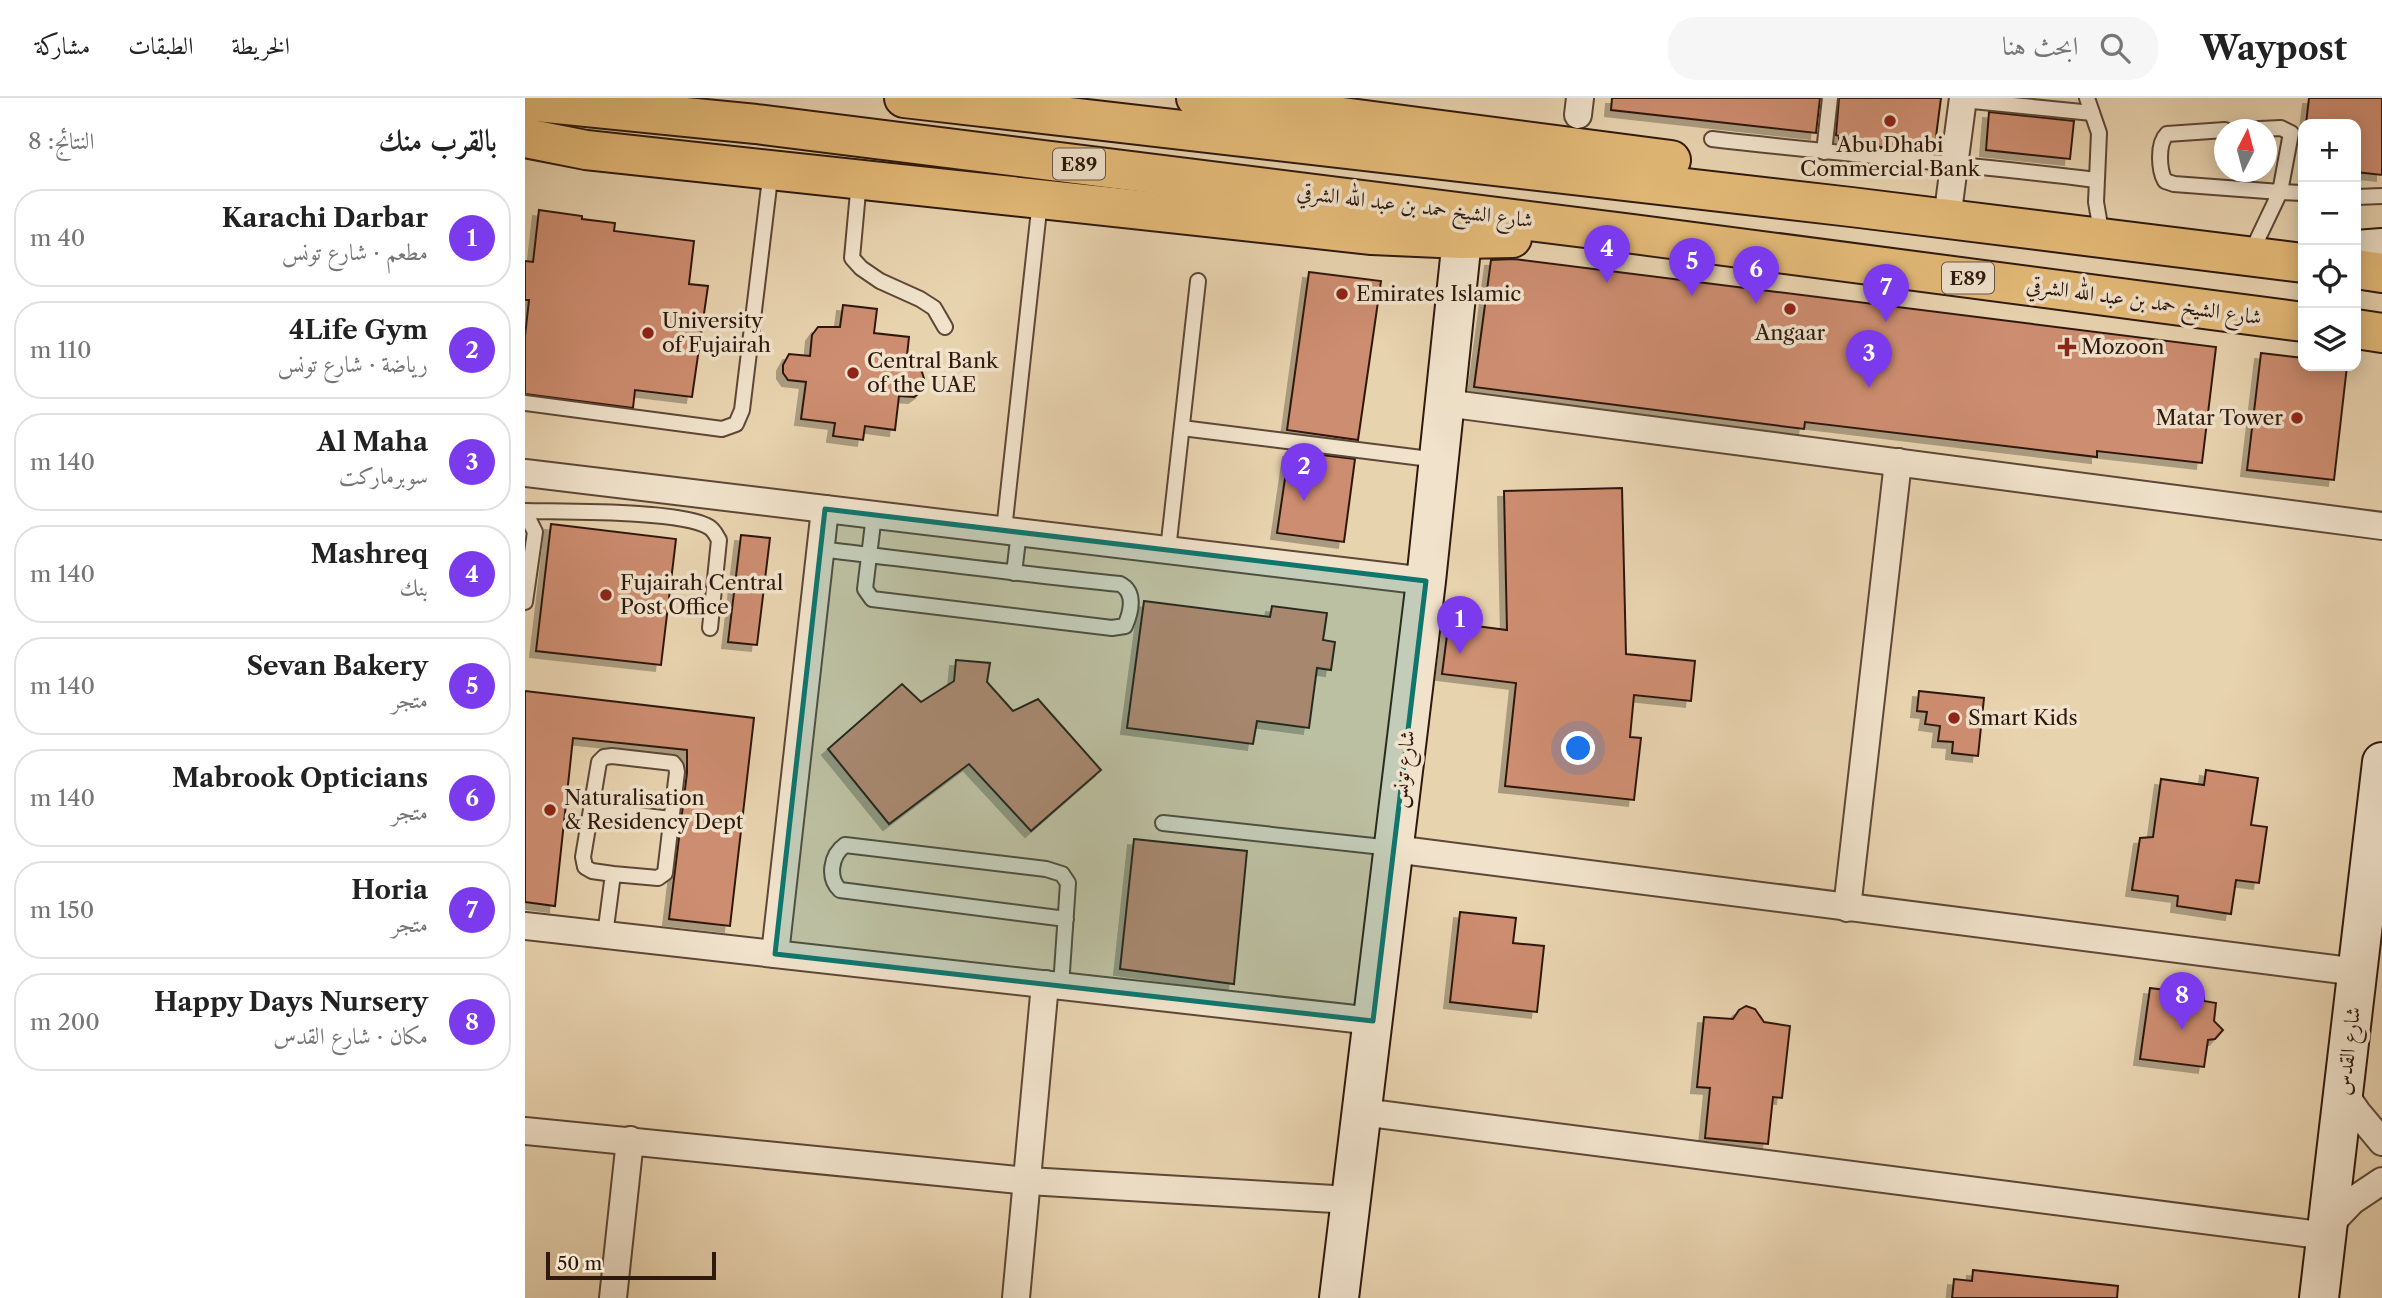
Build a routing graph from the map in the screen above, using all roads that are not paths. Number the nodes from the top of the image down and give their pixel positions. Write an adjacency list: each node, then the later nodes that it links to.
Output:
1 (904, 98): 25 (highway, E89)
2 (1196, 98): 3 (highway)
3 (1202, 98): 25 (highway)
4 (1830, 98): 14 (lane)
5 (2087, 98): 8 (lane)
6 (1963, 99): 8 (lane); 16 (street)
7 (525, 101): 27 (highway, شارع الشيخ حمد بن عبد الله الشرقي / E89)
8 (2092, 113): 19 (lane)
9 (2277, 128): 20 (lane)
10 (2214, 131): 20 (lane)
11 (525, 138): 13 (highway)
12 (1712, 139): 14 (lane)
13 (586, 150): 15 (highway); 17 (highway)
14 (1824, 152): 16 (lane)
15 (525, 155)
16 (1955, 163): 19 (lane); 26 (street)
17 (771, 170): 18 (highway); 42 (lane)
18 (859, 180): 24 (highway); 39 (lane)
19 (2097, 180): 28 (lane)
20 (2280, 192): 21 (lane); 33 (lane)
21 (2298, 193)
22 (2382, 196): 23 (lane)
23 (2361, 197)
24 (1041, 199): 29 (highway); 53 (lane)
25 (1851, 207): 26 (highway, E89)
26 (1947, 219): 28 (highway, E89)
27 (1633, 233): 29 (highway); 38 (highway, شارع الشيخ حمد بن عبد الله الشرقي / E89)
28 (2102, 238): 33 (highway, E89)
29 (1462, 239): 43 (street, شارع تونس)
30 (2382, 248): 31 (street)
31 (2361, 250)
32 (2298, 255): 33 (street)
33 (2257, 257): 34 (highway, E89)
34 (2298, 262)
35 (2361, 271): 36 (highway)
36 (2382, 273)
37 (1198, 281): 44 (lane)
38 (2298, 321)
39 (945, 327)
40 (2361, 330): 41 (highway)
41 (2382, 333)
42 (525, 403)
43 (1445, 403): 45 (street, شارع تونس); 46 (street)
44 (1182, 428): 45 (lane); 55 (lane)
45 (1439, 460): 58 (street, شارع تونس)
46 (1898, 462): 52 (street); 67 (street)
47 (525, 472): 48 (street)
48 (825, 509): 50 (street); 54 (street)
49 (525, 511): 60 (lane)
50 (874, 515): 53 (street); 56 (lane)
51 (525, 516): 59 (lane)
52 (2382, 526)
53 (1011, 531): 55 (street); 57 (lane)
54 (820, 549): 56 (lane); 71 (street)
55 (1168, 550): 58 (street)
56 (870, 555): 57 (lane); 57 (lane)
57 (1013, 573)
58 (1426, 581): 65 (street, شارع تونس)
59 (525, 602)
60 (710, 628)
61 (2382, 762): 72 (street, شارع القدس)
62 (591, 810): 63 (lane); 63 (lane); 66 (lane)
63 (672, 819): 66 (lane)
64 (1163, 823): 65 (lane)
65 (1394, 849): 67 (street); 74 (street, شارع تونس)
66 (613, 874): 70 (lane)
67 (1846, 908): 72 (street)
68 (1066, 919): 68 (lane); 73 (lane)
69 (525, 926): 70 (street)
70 (605, 935): 71 (street)
71 (775, 954): 73 (street)
72 (2358, 972): 75 (street, شارع القدس)
73 (1053, 985): 74 (street); 80 (street)
74 (1373, 1021): 76 (street, شارع تونس)
75 (2342, 1090): 79 (street); 83 (street, شارع القدس)
76 (1362, 1112): 82 (street, شارع تونس); 83 (street)
77 (525, 1131): 78 (street)
78 (630, 1140): 80 (street); 84 (street)
79 (2382, 1142)
80 (1028, 1181): 82 (street); 85 (street)
81 (2382, 1181): 83 (street)
82 (1351, 1200): 86 (street, شارع تونس)
83 (2327, 1231): 87 (street, شارع القدس)
84 (613, 1298)
85 (1016, 1298)
86 (1339, 1298)
87 (2319, 1298)

